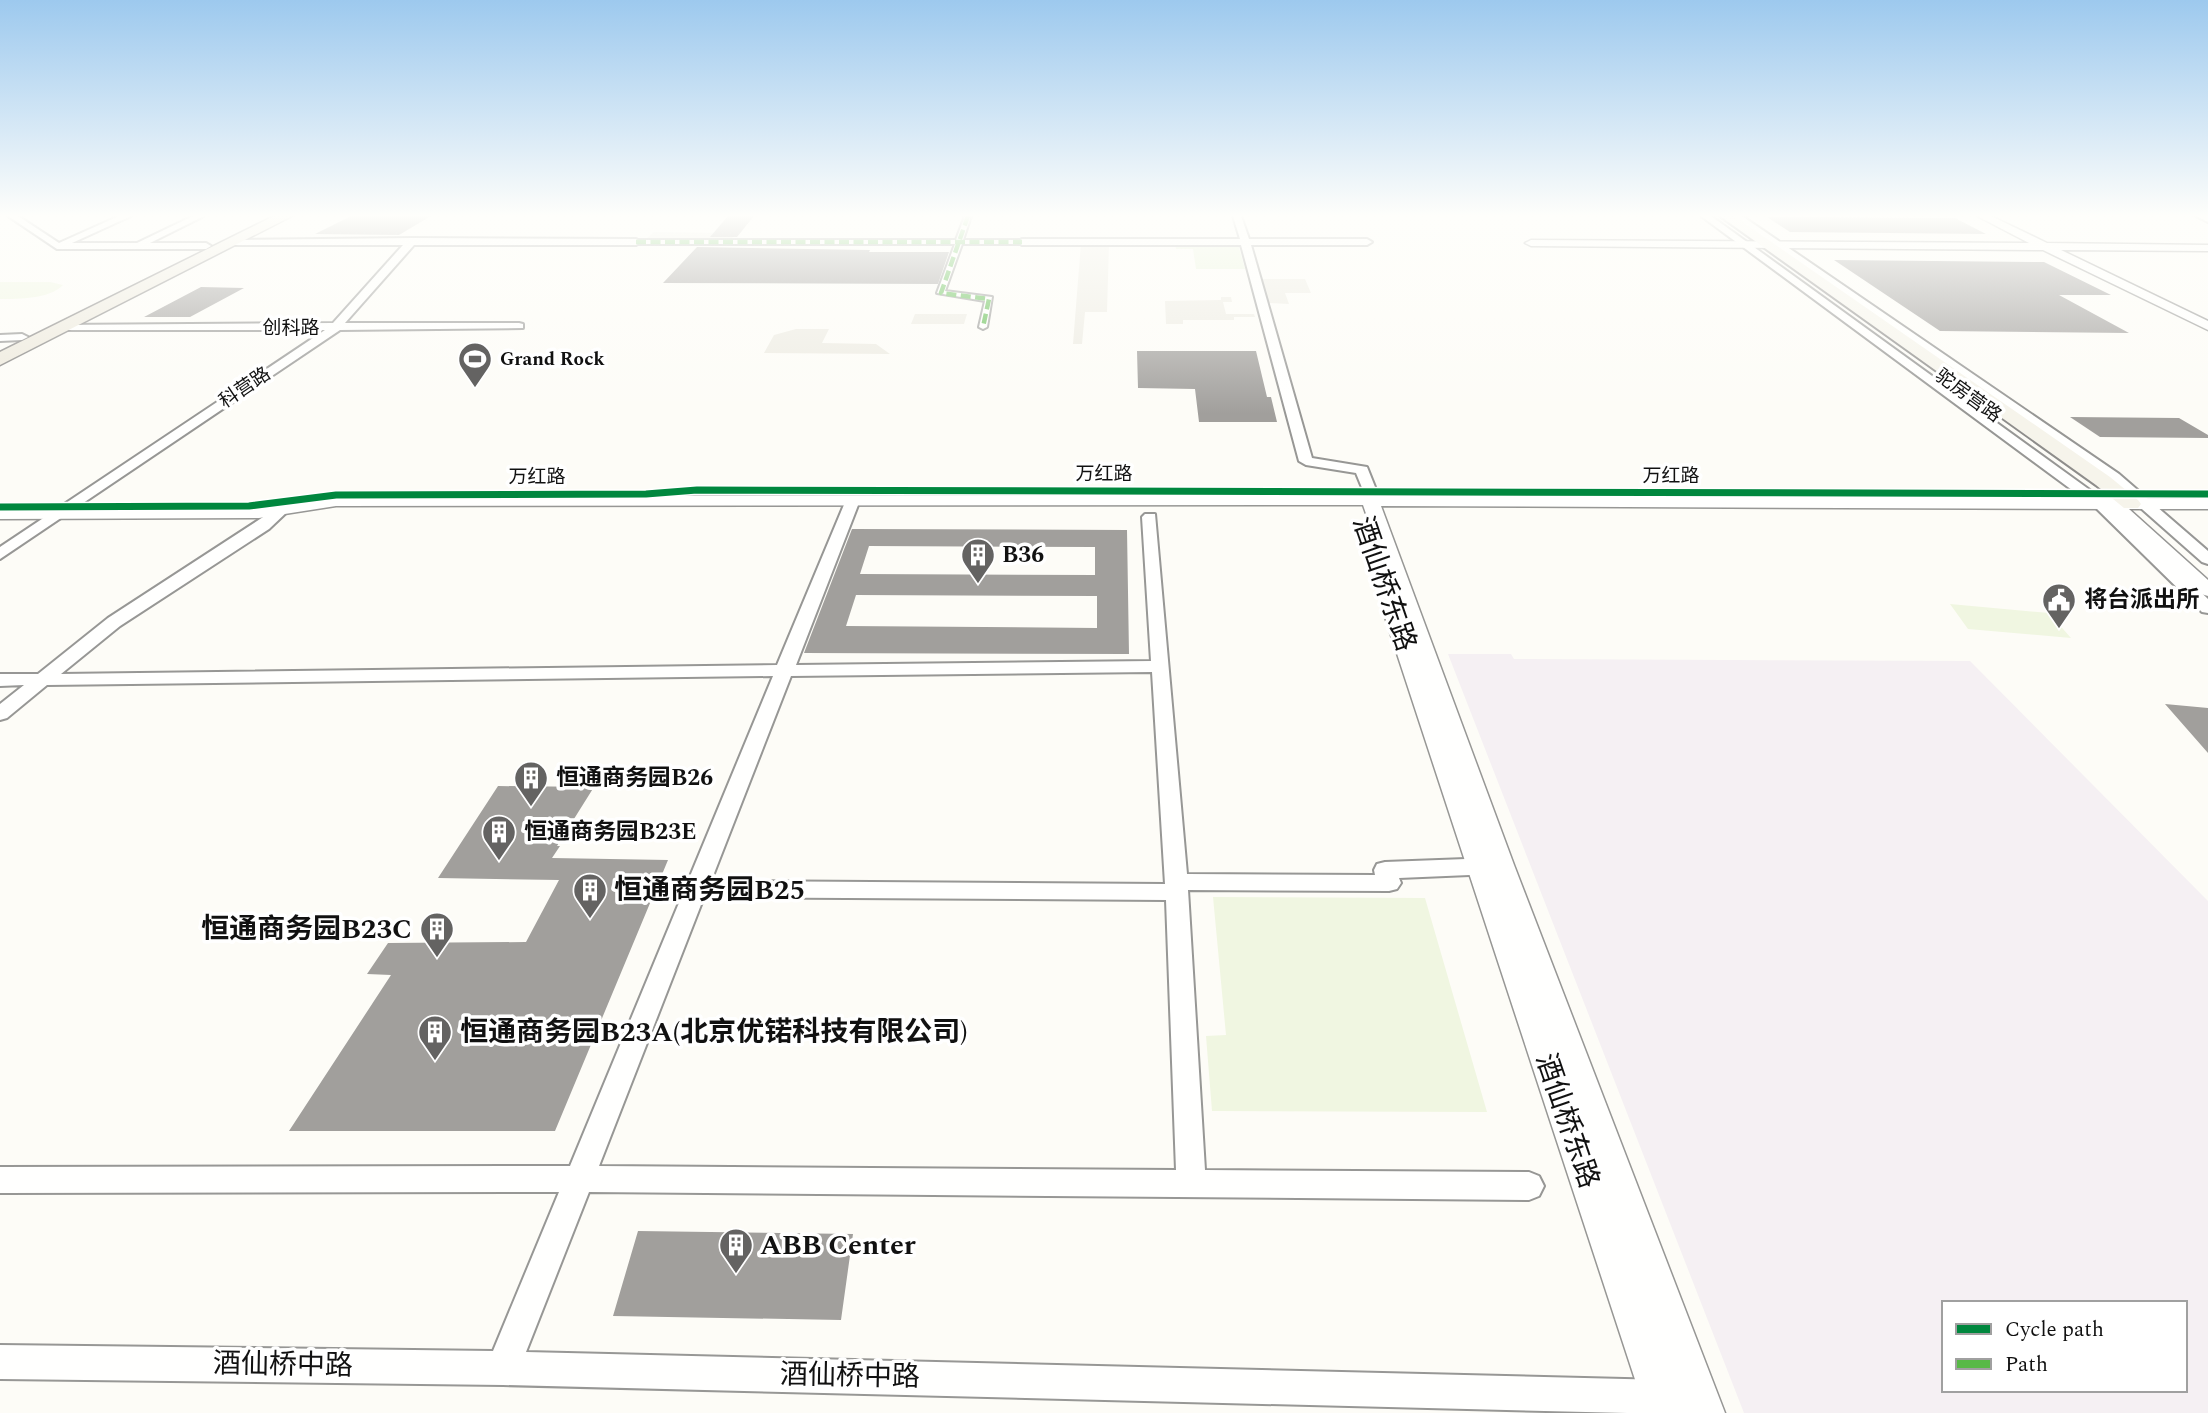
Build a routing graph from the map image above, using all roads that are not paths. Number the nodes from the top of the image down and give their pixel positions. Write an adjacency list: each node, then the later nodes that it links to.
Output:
1 (133, 282): 14 (main road)
2 (153, 282): 11 (main road)
3 (376, 282): 13 (street, 科营路)
4 (945, 282): 12 (street)
5 (1256, 282): 19 (street)
6 (1814, 282): 20 (main road, 驼房营路)
7 (1814, 282): 20 (street)
8 (2118, 282): 10 (street)
9 (519, 326): 13 (street, 创科路)
10 (2208, 326)
11 (62, 327): 13 (street, 创科路); 17 (main road)
12 (983, 327)
13 (335, 328): 24 (street, 科营路)
14 (22, 337): 15 (street); 16 (main road)
15 (0, 338)
16 (0, 348)
17 (0, 359)
18 (2208, 494): 20 (street, 万红路)
19 (1365, 497): 20 (street, 万红路); 23 (street, 万红路); 24 (street, 万红路); 38 (street, 酒仙桥东路)
20 (2117, 499): 21 (street, 万红路); 29 (street); 30 (street, 驼房营路); 31 (street, 驼房营路); 32 (street)
21 (2208, 504)
22 (0, 507): 24 (street, 万红路)
23 (850, 507): 25 (street, 万红路); 34 (street)
24 (65, 509): 25 (street, 万红路); 26 (street, 万红路); 28 (street, 科营路)
25 (280, 511): 35 (street)
26 (0, 514)
27 (1150, 517): 33 (street)
28 (0, 554)
29 (2208, 559)
30 (2208, 575)
31 (2208, 590)
32 (2208, 608)
33 (1161, 666): 34 (street); 39 (street)
34 (783, 669): 35 (street); 40 (street)
35 (43, 679): 36 (street); 37 (street)
36 (0, 680)
37 (0, 715)
38 (1491, 866): 39 (street); 47 (street, 酒仙桥东路); 47 (street, 酒仙桥东路)
39 (1177, 887): 40 (street); 43 (street)
40 (695, 889): 41 (street)
41 (580, 1179): 42 (street); 43 (street); 46 (street)
42 (0, 1180)
43 (1191, 1183): 44 (street)
44 (1529, 1186)
45 (0, 1362): 46 (street, 酒仙桥中路)
46 (503, 1368): 47 (street, 酒仙桥中路)
47 (1683, 1405)

